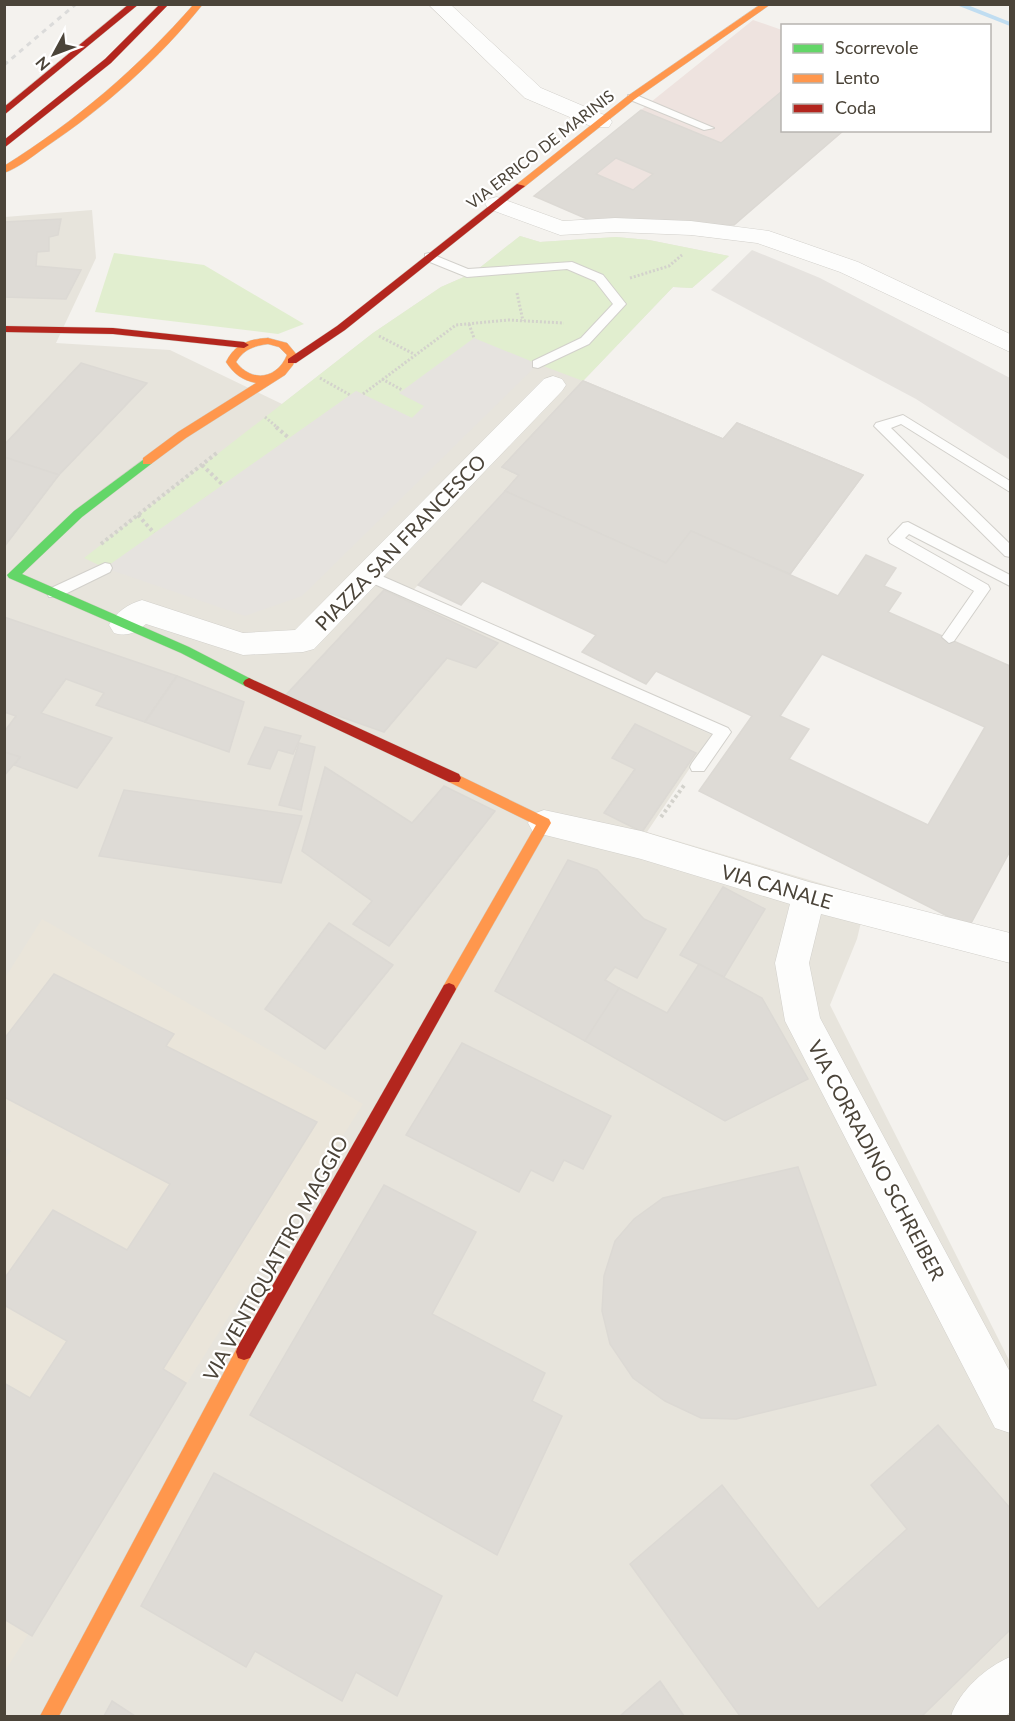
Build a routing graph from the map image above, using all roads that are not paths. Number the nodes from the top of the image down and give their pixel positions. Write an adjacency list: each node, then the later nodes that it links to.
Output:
1 (135, 4): 7 (main road)
2 (165, 4): 10 (main road)
3 (199, 4): 11 (main road)
4 (438, 4): 8 (street)
5 (767, 4): 6 (main road, VIA ERRICO DE MARINIS)
6 (627, 101): 8 (main road, VIA ERRICO DE MARINIS); 9 (lane)
7 (4, 112)
8 (601, 122): 12 (main road, VIA ERRICO DE MARINIS)
9 (708, 129)
10 (4, 146)
11 (4, 170)
12 (496, 204): 13 (street); 15 (main road, VIA ERRICO DE MARINIS)
13 (689, 237): 14 (street); 20 (street)
14 (745, 256)
15 (429, 257): 16 (main road, VIA ERRICO DE MARINIS); 24 (lane)
16 (341, 328): 19 (main road, VIA ERRICO DE MARINIS); 22 (main road, VIA ERRICO DE MARINIS)
17 (4, 329): 18 (main road)
18 (183, 338): 21 (main road); 23 (main road)
19 (276, 342): 21 (main road); 22 (main road)
20 (1011, 344)
21 (244, 345): 23 (main road)
22 (292, 362): 25 (main road)
23 (232, 372): 25 (main road)
24 (545, 375): 31 (street, PIAZZA SAN FRANCESCO)
25 (270, 379): 27 (main road)
26 (214, 398): 27 (main road)
27 (182, 435): 32 (main road)
28 (1011, 487): 29 (lane)
29 (1011, 552)
30 (105, 568): 34 (lane)
31 (368, 575): 35 (street, PIAZZA SAN FRANCESCO); 37 (lane)
32 (8, 578): 34 (main road)
33 (1011, 581): 36 (lane)
34 (54, 593): 35 (main road)
35 (124, 624): 38 (main road)
36 (950, 637)
37 (698, 767)
38 (544, 823): 39 (street, VIA CANALE); 43 (main road, VIA VENTIQUATTRO MAGGIO)
39 (809, 896): 40 (street, VIA CANALE); 41 (street, VIA CORRADINO SCHREIBER)
40 (1011, 948)
41 (1011, 1413)
42 (1011, 1680): 44 (street)
43 (49, 1716)
44 (974, 1716)

